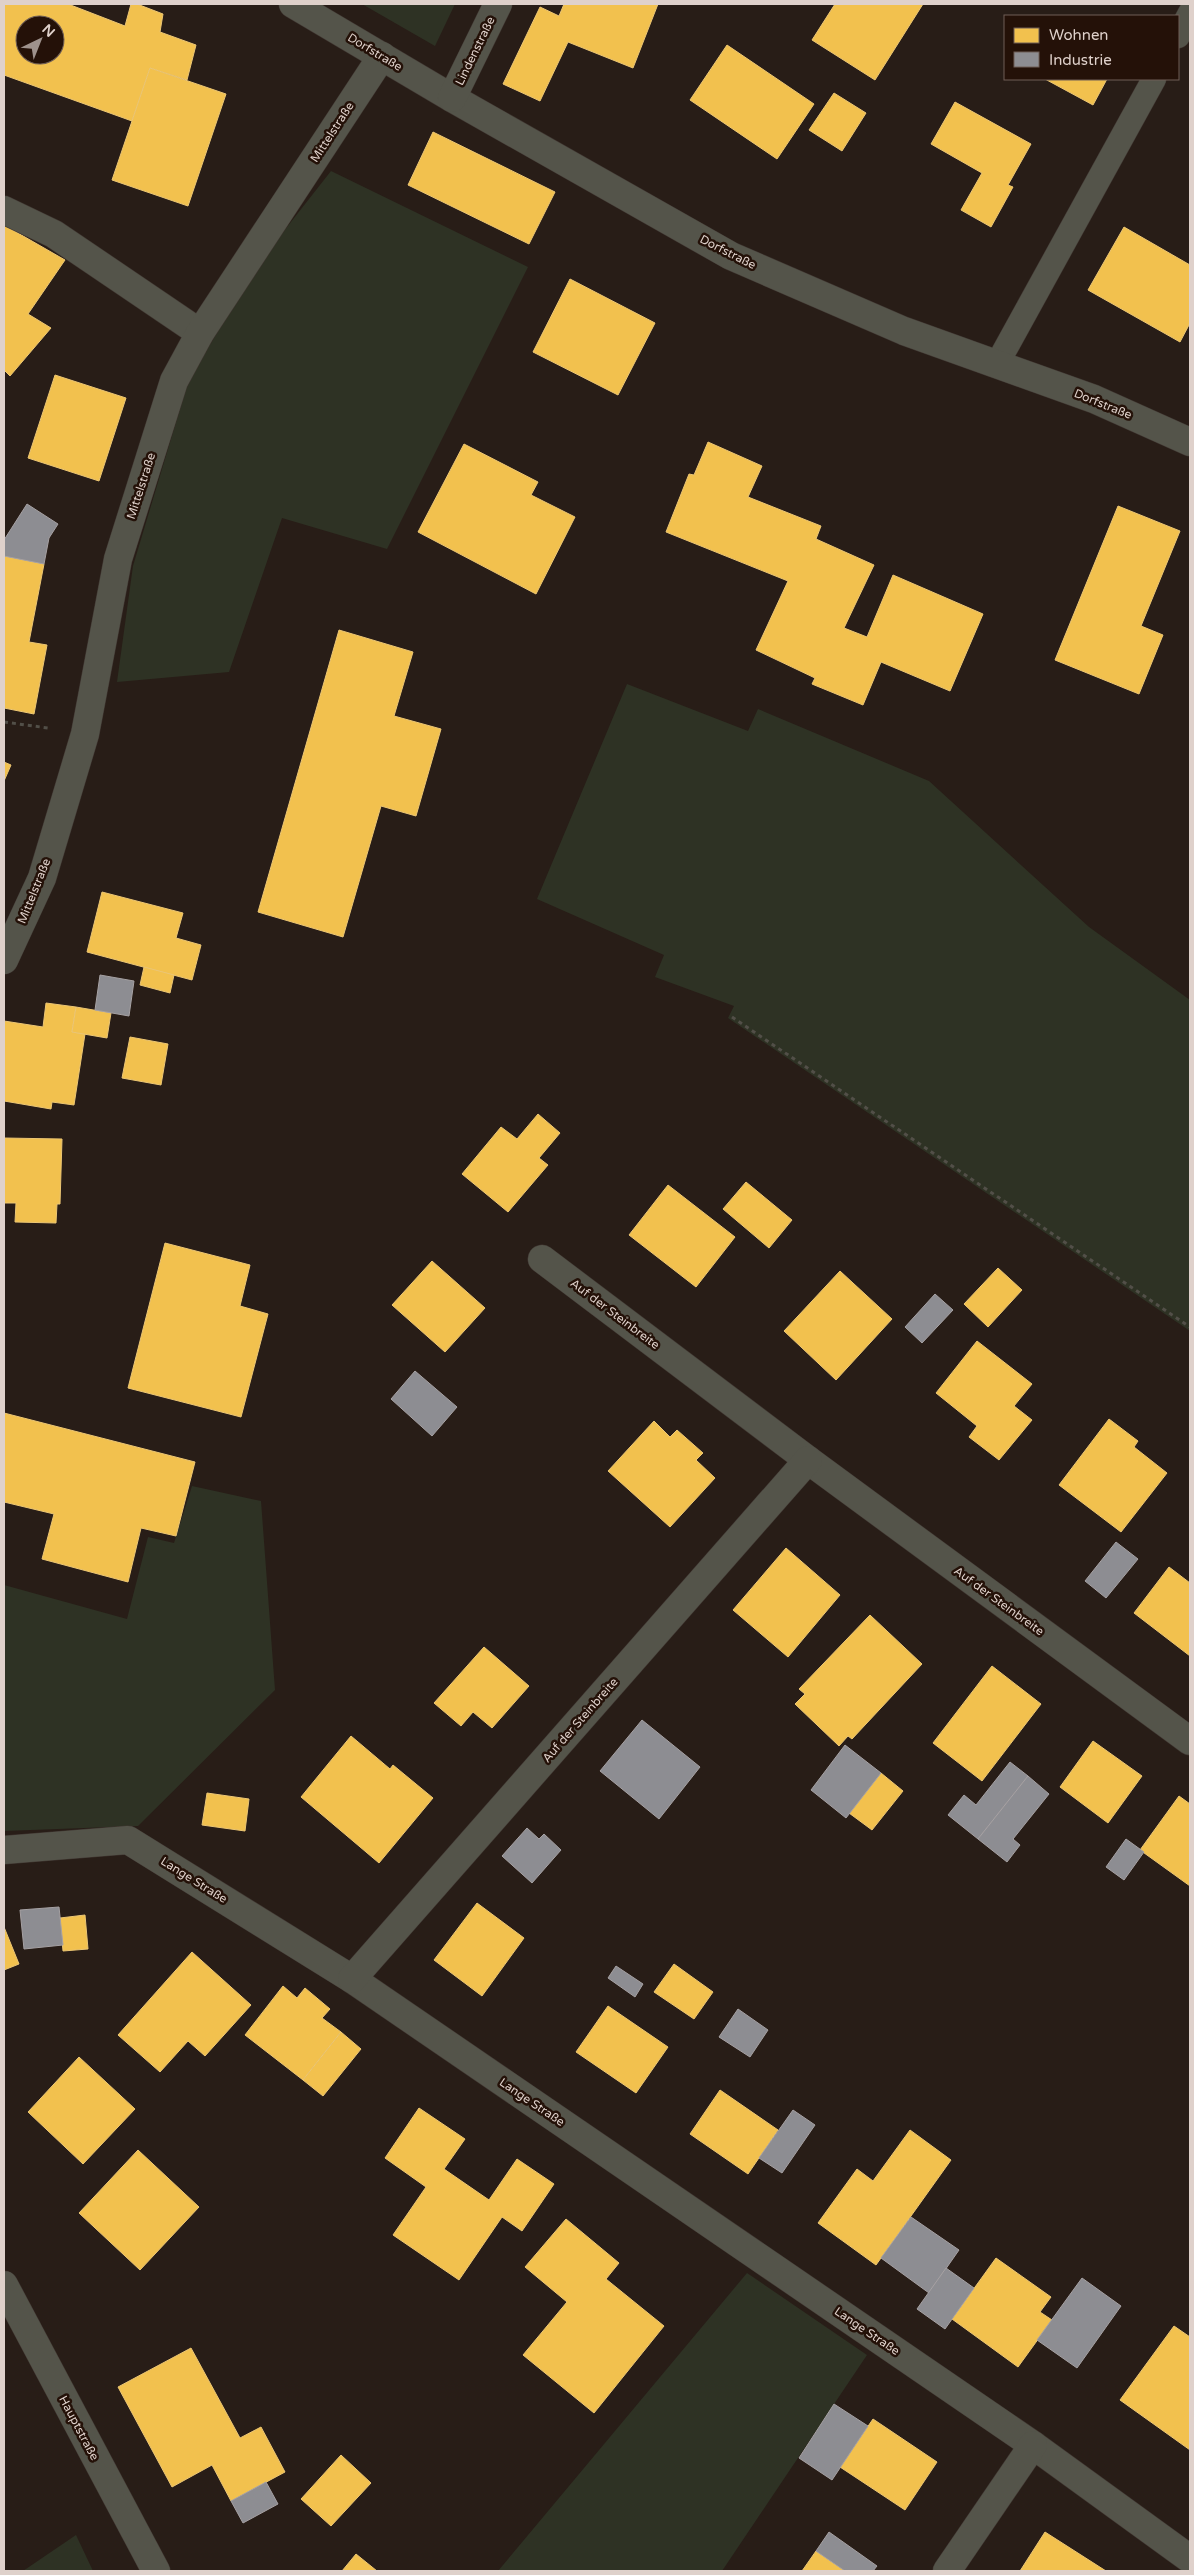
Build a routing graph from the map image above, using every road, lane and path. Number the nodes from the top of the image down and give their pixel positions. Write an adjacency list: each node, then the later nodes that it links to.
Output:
1 (293, 4): 5 (street, Dorfstraße)
2 (498, 4): 7 (street, Lindenstraße)
3 (1190, 13): 4 (lane)
4 (1179, 34)
5 (382, 56): 7 (street, Dorfstraße); 9 (street, Mittelstraße)
6 (1153, 80): 10 (lane)
7 (452, 98): 10 (street, Dorfstraße)
8 (4, 210): 9 (street)
9 (200, 333): 13 (street, Mittelstraße)
10 (997, 364): 11 (street, Dorfstraße)
11 (1190, 442)
12 (4, 722): 13 (path)
13 (85, 734): 14 (street, Mittelstraße)
14 (4, 960)
15 (732, 1017): 17 (path)
16 (542, 1259): 18 (street, Auf der Steinbreite)
17 (1190, 1327)
18 (808, 1460): 19 (street, Auf der Steinbreite); 21 (street, Auf der Steinbreite)
19 (1190, 1741)
20 (4, 1850): 21 (street, Lange Straße)
21 (352, 1979): 23 (street, Lange Straße)
22 (4, 2285): 25 (street, Hauptstraße)
23 (1033, 2445): 24 (street, Lange Straße); 26 (street)
24 (1190, 2559)
25 (156, 2571)
26 (948, 2571)

